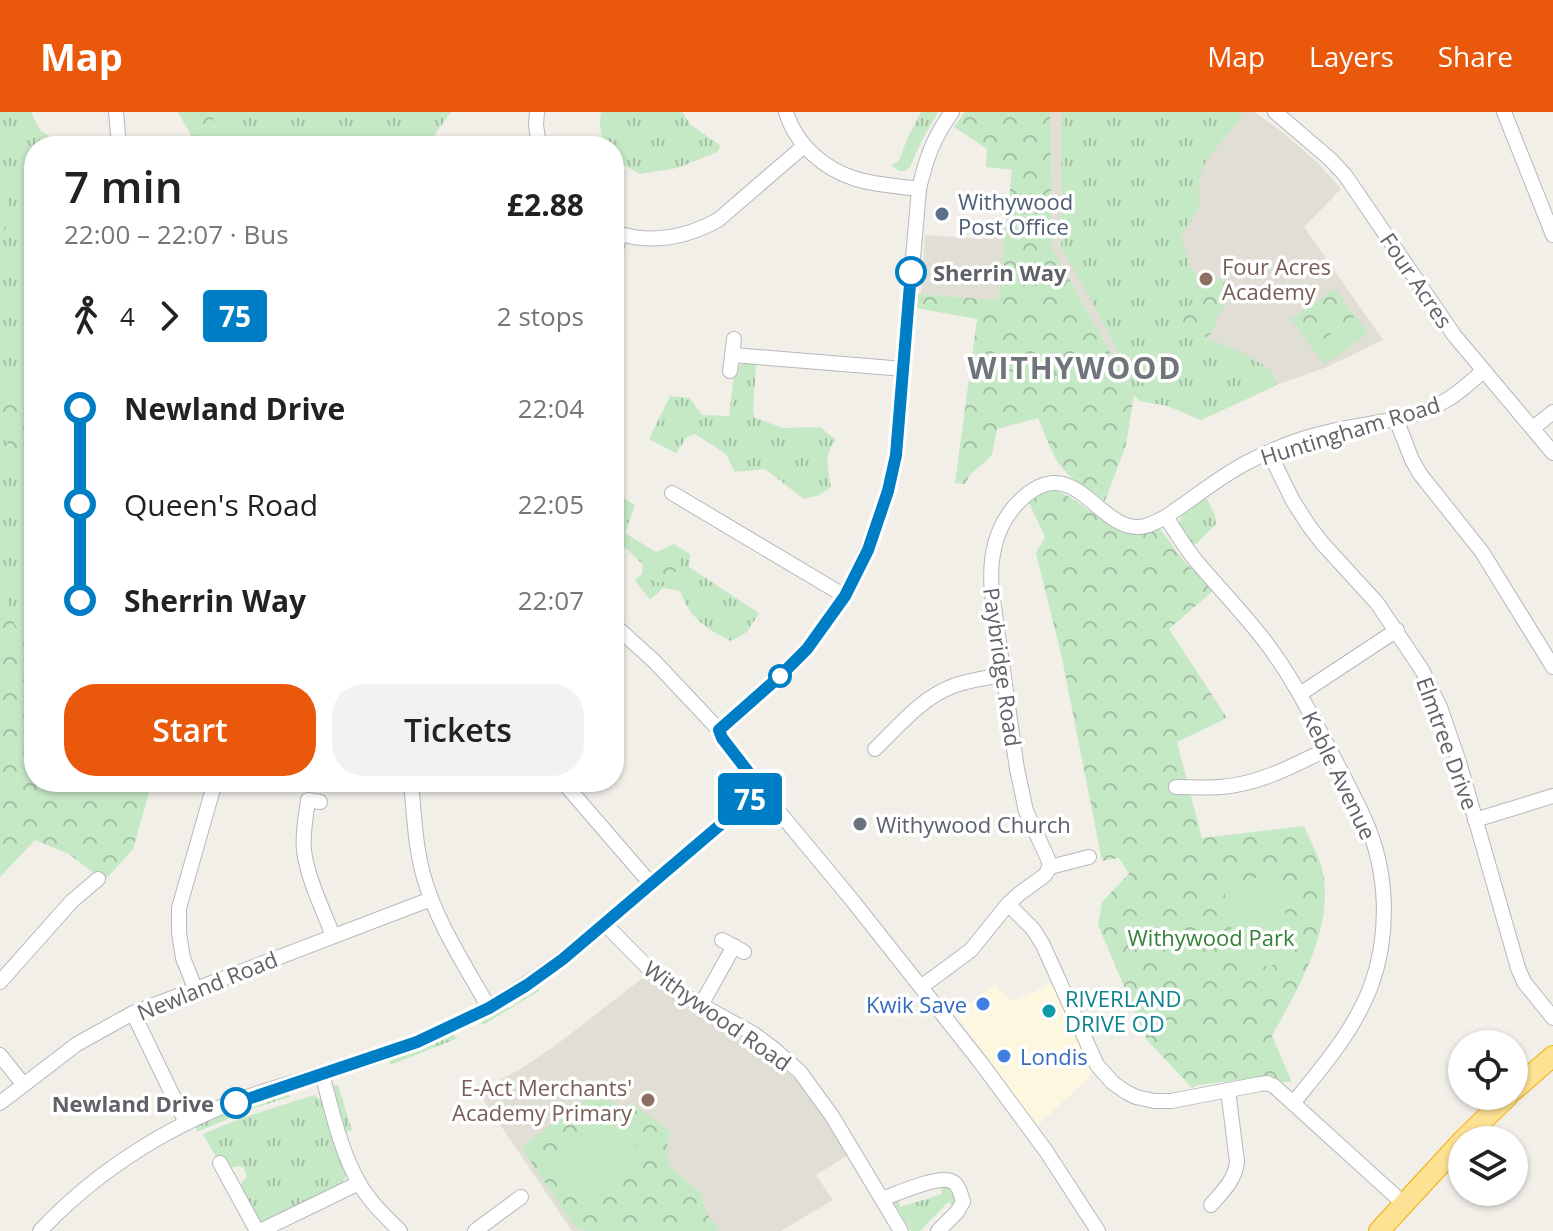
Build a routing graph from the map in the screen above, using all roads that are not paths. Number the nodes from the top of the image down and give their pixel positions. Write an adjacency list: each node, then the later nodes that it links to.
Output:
1 (116, 112): 7 (street)
2 (537, 112): 8 (street)
3 (786, 112): 9 (street)
4 (952, 112): 10 (street)
5 (1275, 112): 17 (street, Four Acres)
6 (1504, 112): 12 (street)
7 (118, 136)
8 (538, 136)
9 (804, 146): 10 (street); 11 (street)
10 (919, 189): 15 (street)
11 (624, 234)
12 (1553, 235)
13 (734, 339): 14 (street)
14 (733, 355): 15 (street); 16 (street)
15 (904, 369): 26 (street)
16 (730, 371)
17 (1483, 371): 19 (street, Huntingham Road); 20 (street, Four Acres)
18 (1553, 412): 20 (street)
19 (1396, 419): 21 (street, Huntingham Road); 29 (street)
20 (1533, 428): 22 (street, Four Acres)
21 (1269, 452): 25 (street, Huntingham Road); 27 (street, Elmtree Drive)
22 (1553, 453)
23 (1047, 484): 25 (street, Huntingham Road); 30 (street, Paybridge Road)
24 (672, 493): 26 (street)
25 (1166, 517): 31 (street, Keble Avenue)
26 (845, 596): 32 (street)
27 (1397, 630): 31 (street); 42 (street, Elmtree Drive)
28 (624, 634): 32 (street)
29 (1553, 667)
30 (1003, 675): 34 (street); 44 (street, Paybridge Road)
31 (1300, 694): 33 (street, Keble Avenue)
32 (719, 730): 36 (street)
33 (1329, 748): 35 (street); 65 (street, Keble Avenue)
34 (875, 749)
35 (1176, 787)
36 (760, 789): 46 (street); 53 (street)
37 (212, 792): 54 (street)
38 (412, 792): 47 (street)
39 (572, 792): 46 (street)
40 (1553, 796): 42 (street)
41 (308, 800): 50 (street)
42 (1475, 820): 58 (street, Elmtree Drive)
43 (1089, 857): 44 (street)
44 (1050, 867): 48 (street)
45 (98, 879): 52 (street)
46 (651, 884): 49 (street)
47 (431, 899): 50 (street, Newland Road); 56 (street)
48 (1008, 904): 53 (street); 64 (street)
49 (605, 924): 55 (street, Withywood Road); 56 (street)
50 (333, 936): 54 (street, Newland Road)
51 (733, 946): 55 (street)
52 (0, 982)
53 (921, 987): 83 (street)
54 (195, 988): 57 (street, Newland Road)
55 (701, 1005): 74 (street, Withywood Road)
56 (489, 1008): 61 (street)
57 (133, 1013): 63 (street, Newland Road); 68 (street)
58 (1553, 1018)
59 (0, 1055): 63 (street)
60 (1553, 1056): 62 (highway)
61 (322, 1074): 68 (street); 72 (street)
62 (1528, 1078)
63 (23, 1084): 66 (street, Newland Road)
64 (1228, 1090): 65 (street); 76 (street)
65 (1294, 1102): 75 (street)
66 (0, 1103)
67 (1493, 1110): 69 (highway)
68 (186, 1123): 78 (street)
69 (1477, 1126)
70 (1448, 1155): 75 (highway)
71 (220, 1163): 79 (street)
72 (359, 1183): 79 (street); 80 (street)
73 (521, 1197): 81 (street)
74 (882, 1199): 77 (street, Withywood Road); 82 (street)
75 (1403, 1203): 84 (highway)
76 (1211, 1205)
77 (898, 1230)
78 (40, 1231)
79 (258, 1231)
80 (400, 1231)
81 (475, 1231)
82 (938, 1231)
83 (1098, 1231)
84 (1379, 1231)

